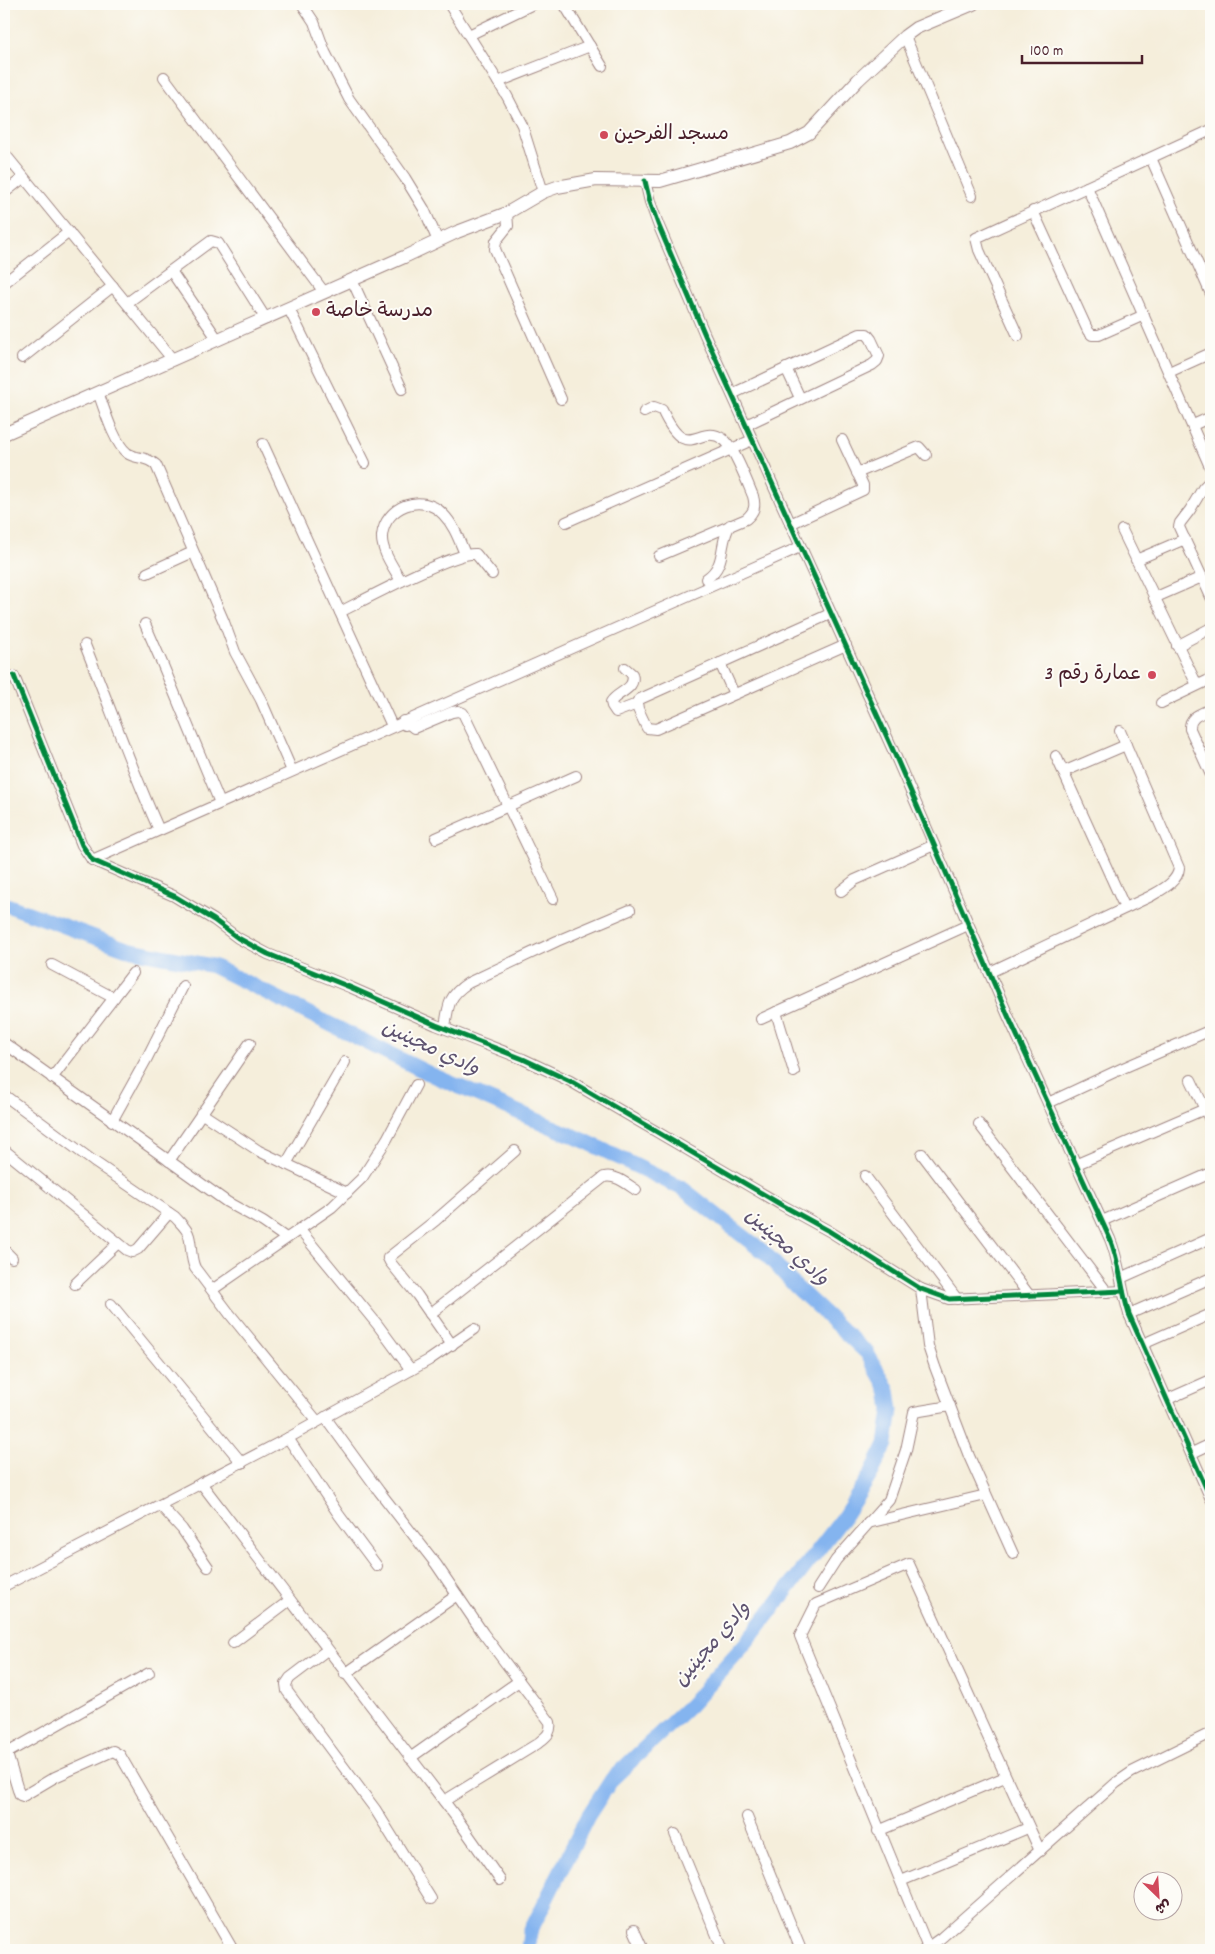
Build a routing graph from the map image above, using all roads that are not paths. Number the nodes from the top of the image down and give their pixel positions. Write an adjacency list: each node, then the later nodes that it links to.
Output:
1 (302, 4): 24 (street)
2 (449, 4): 6 (street)
3 (533, 4): 6 (street)
4 (564, 4): 8 (street)
5 (972, 4): 7 (street)
6 (469, 35): 11 (street)
7 (905, 36): 16 (street); 20 (street)
8 (590, 46): 9 (street); 11 (street)
9 (602, 66)
10 (164, 77): 29 (street)
11 (498, 82): 18 (street)
12 (1211, 130): 14 (street)
13 (4, 154): 15 (street)
14 (1151, 158): 17 (street); 30 (street)
15 (23, 178): 19 (street); 23 (street)
16 (645, 180): 18 (street); 44 (street)
17 (1088, 187): 21 (street); 33 (street)
18 (543, 192): 22 (street)
19 (4, 193)
20 (972, 196)
21 (1033, 211): 33 (street); 35 (street)
22 (507, 213): 24 (street); 46 (street)
23 (69, 232): 27 (street); 28 (street)
24 (438, 241): 26 (street)
25 (171, 271): 31 (street); 34 (street); 36 (street)
26 (352, 280): 29 (street); 42 (street)
27 (4, 283)
28 (113, 286): 31 (street); 38 (street)
29 (324, 292): 32 (street)
30 (1211, 294)
31 (127, 303): 39 (street)
32 (289, 308): 34 (street); 57 (street)
33 (1144, 315): 41 (street)
34 (266, 319): 36 (street)
35 (1018, 336)
36 (218, 340): 39 (street)
37 (1211, 353): 41 (street)
38 (22, 358)
39 (173, 360): 43 (street)
40 (786, 368): 44 (street); 45 (street); 45 (street)
41 (1169, 372): 50 (street)
42 (402, 389)
43 (98, 392): 51 (street); 67 (street)
44 (732, 394): 49 (street)
45 (800, 398): 49 (street)
46 (561, 399)
47 (644, 412): 55 (street)
48 (1211, 417): 50 (street)
49 (746, 425): 52 (street)
50 (1193, 425): 58 (street)
51 (4, 434)
52 (752, 440): 55 (street); 62 (street)
53 (842, 440): 59 (street)
54 (263, 444): 78 (street)
55 (731, 449): 61 (street); 63 (street)
56 (926, 455): 59 (street)
57 (365, 463)
58 (1211, 469)
59 (857, 473): 62 (street)
60 (1211, 480): 65 (street)
61 (566, 522)
62 (790, 524): 66 (street)
63 (730, 525): 69 (street); 74 (street)
64 (1122, 530): 70 (street)
65 (1185, 539): 70 (street); 73 (street)
66 (800, 547): 79 (street); 94 (street)
67 (193, 552): 71 (street); 99 (street)
68 (465, 554): 72 (street); 75 (street); 75 (street)
69 (659, 556)
70 (1136, 560): 77 (street)
71 (147, 573)
72 (492, 574)
73 (1202, 577): 76 (street); 77 (street)
74 (706, 579)
75 (401, 581): 78 (street)
76 (1211, 597)
77 (1154, 598): 84 (street)
78 (340, 612): 95 (street)
79 (830, 614): 83 (street); 85 (street)
80 (145, 624): 103 (street)
81 (1211, 628): 84 (street)
82 (85, 645): 105 (street)
83 (846, 646): 90 (street); 107 (street)
84 (1177, 646): 89 (street)
85 (720, 663): 90 (street); 92 (street)
86 (625, 668): 92 (street)
87 (14, 676): 108 (street)
88 (1211, 679): 89 (street)
89 (1197, 685): 91 (street)
90 (734, 694): 92 (street)
91 (1161, 702)
92 (636, 704)
93 (1211, 709): 101 (street)
94 (403, 721): 95 (street); 104 (street)
95 (392, 726): 99 (street)
96 (1120, 731): 97 (street)
97 (1126, 744): 100 (street); 111 (street)
98 (1056, 756): 100 (street)
99 (292, 771): 103 (street)
100 (1063, 772): 111 (street)
101 (1211, 775)
102 (576, 776): 104 (street)
103 (220, 803): 105 (street)
104 (508, 805): 106 (street); 110 (street)
105 (160, 830): 108 (street)
106 (436, 838)
107 (934, 845): 109 (street); 113 (street)
108 (92, 860): 121 (street)
109 (841, 891)
110 (553, 899)
111 (1125, 908): 115 (street)
112 (630, 910): 121 (street)
113 (968, 925): 115 (street); 119 (street)
114 (52, 965): 118 (street)
115 (990, 972): 131 (street)
116 (133, 973): 118 (street)
117 (183, 986): 134 (street)
118 (114, 998): 127 (street)
119 (776, 1012): 120 (street); 126 (street)
120 (761, 1019)
121 (445, 1028): 158 (street)
122 (1211, 1030): 131 (street)
123 (4, 1043): 127 (street)
124 (250, 1043): 133 (street)
125 (345, 1062): 141 (street)
126 (794, 1072)
127 (52, 1078): 134 (street)
128 (1192, 1080): 132 (street)
129 (416, 1085): 146 (street)
130 (4, 1094): 147 (street)
131 (1048, 1104): 142 (street)
132 (1205, 1109): 135 (street); 142 (street)
133 (202, 1113): 140 (street); 141 (street)
134 (112, 1121): 140 (street)
135 (1211, 1122)
136 (979, 1124): 161 (street)
137 (4, 1150): 152 (street)
138 (515, 1151): 165 (street)
139 (922, 1154): 162 (street)
140 (169, 1161): 150 (street)
141 (286, 1164): 146 (street)
142 (1076, 1164): 148 (street)
143 (1211, 1173): 148 (street)
144 (865, 1176): 163 (street)
145 (636, 1190): 165 (street)
146 (347, 1193): 149 (street)
147 (169, 1213): 152 (street); 159 (street)
148 (1102, 1221): 155 (street)
149 (299, 1229): 150 (street); 171 (street)
150 (286, 1238): 159 (street)
151 (1211, 1238): 155 (street)
152 (118, 1243): 157 (street)
153 (4, 1250): 154 (street)
154 (12, 1258)
155 (1121, 1278): 160 (street)
156 (1211, 1278): 166 (street)
157 (75, 1284)
158 (921, 1289): 163 (street); 174 (street)
159 (212, 1290): 175 (street)
160 (1123, 1291): 161 (street); 166 (street)
161 (1106, 1292): 162 (street)
162 (1029, 1294): 163 (street)
163 (957, 1299)
164 (111, 1304): 179 (street)
165 (430, 1314): 169 (street)
166 (1129, 1314): 170 (street)
167 (1211, 1314): 170 (street)
168 (474, 1329): 169 (street)
169 (452, 1344): 171 (street)
170 (1143, 1344): 173 (street)
171 (411, 1370): 175 (street)
172 (1211, 1380): 173 (street)
173 (1168, 1399): 178 (street)
174 (950, 1406): 181 (street); 184 (street)
175 (321, 1419): 176 (street); 190 (street)
176 (288, 1438): 179 (street); 186 (street)
177 (1211, 1444): 178 (street)
178 (1192, 1453): 182 (street)
179 (242, 1463): 180 (street)
180 (201, 1484): 183 (street); 191 (street)
181 (986, 1495): 184 (street); 185 (street)
182 (1211, 1499)
183 (160, 1505): 187 (street); 188 (street)
184 (868, 1523): 189 (street)
185 (1013, 1554)
186 (377, 1566)
187 (208, 1567)
188 (4, 1586)
189 (818, 1588)
190 (457, 1595): 195 (street); 196 (street)
191 (290, 1600): 192 (street); 193 (street)
192 (233, 1643)
193 (327, 1650): 195 (street); 209 (street)
194 (149, 1673): 198 (street)
195 (345, 1674): 199 (street)
196 (519, 1681): 199 (street); 201 (street)
197 (1211, 1733): 206 (street)
198 (5, 1748): 212 (street)
199 (410, 1758): 201 (street)
200 (1005, 1777): 203 (street); 204 (street); 204 (street)
201 (444, 1801): 207 (street)
202 (747, 1817): 215 (street)
203 (1028, 1828): 206 (street); 208 (street)
204 (879, 1831): 208 (street)
205 (675, 1834): 214 (street)
206 (1040, 1851): 211 (street)
207 (500, 1880)
208 (901, 1881): 211 (street)
209 (431, 1899)
210 (634, 1930): 213 (street)
211 (926, 1949)
212 (233, 1950)
213 (643, 1950)
214 (723, 1950)
215 (801, 1950)

